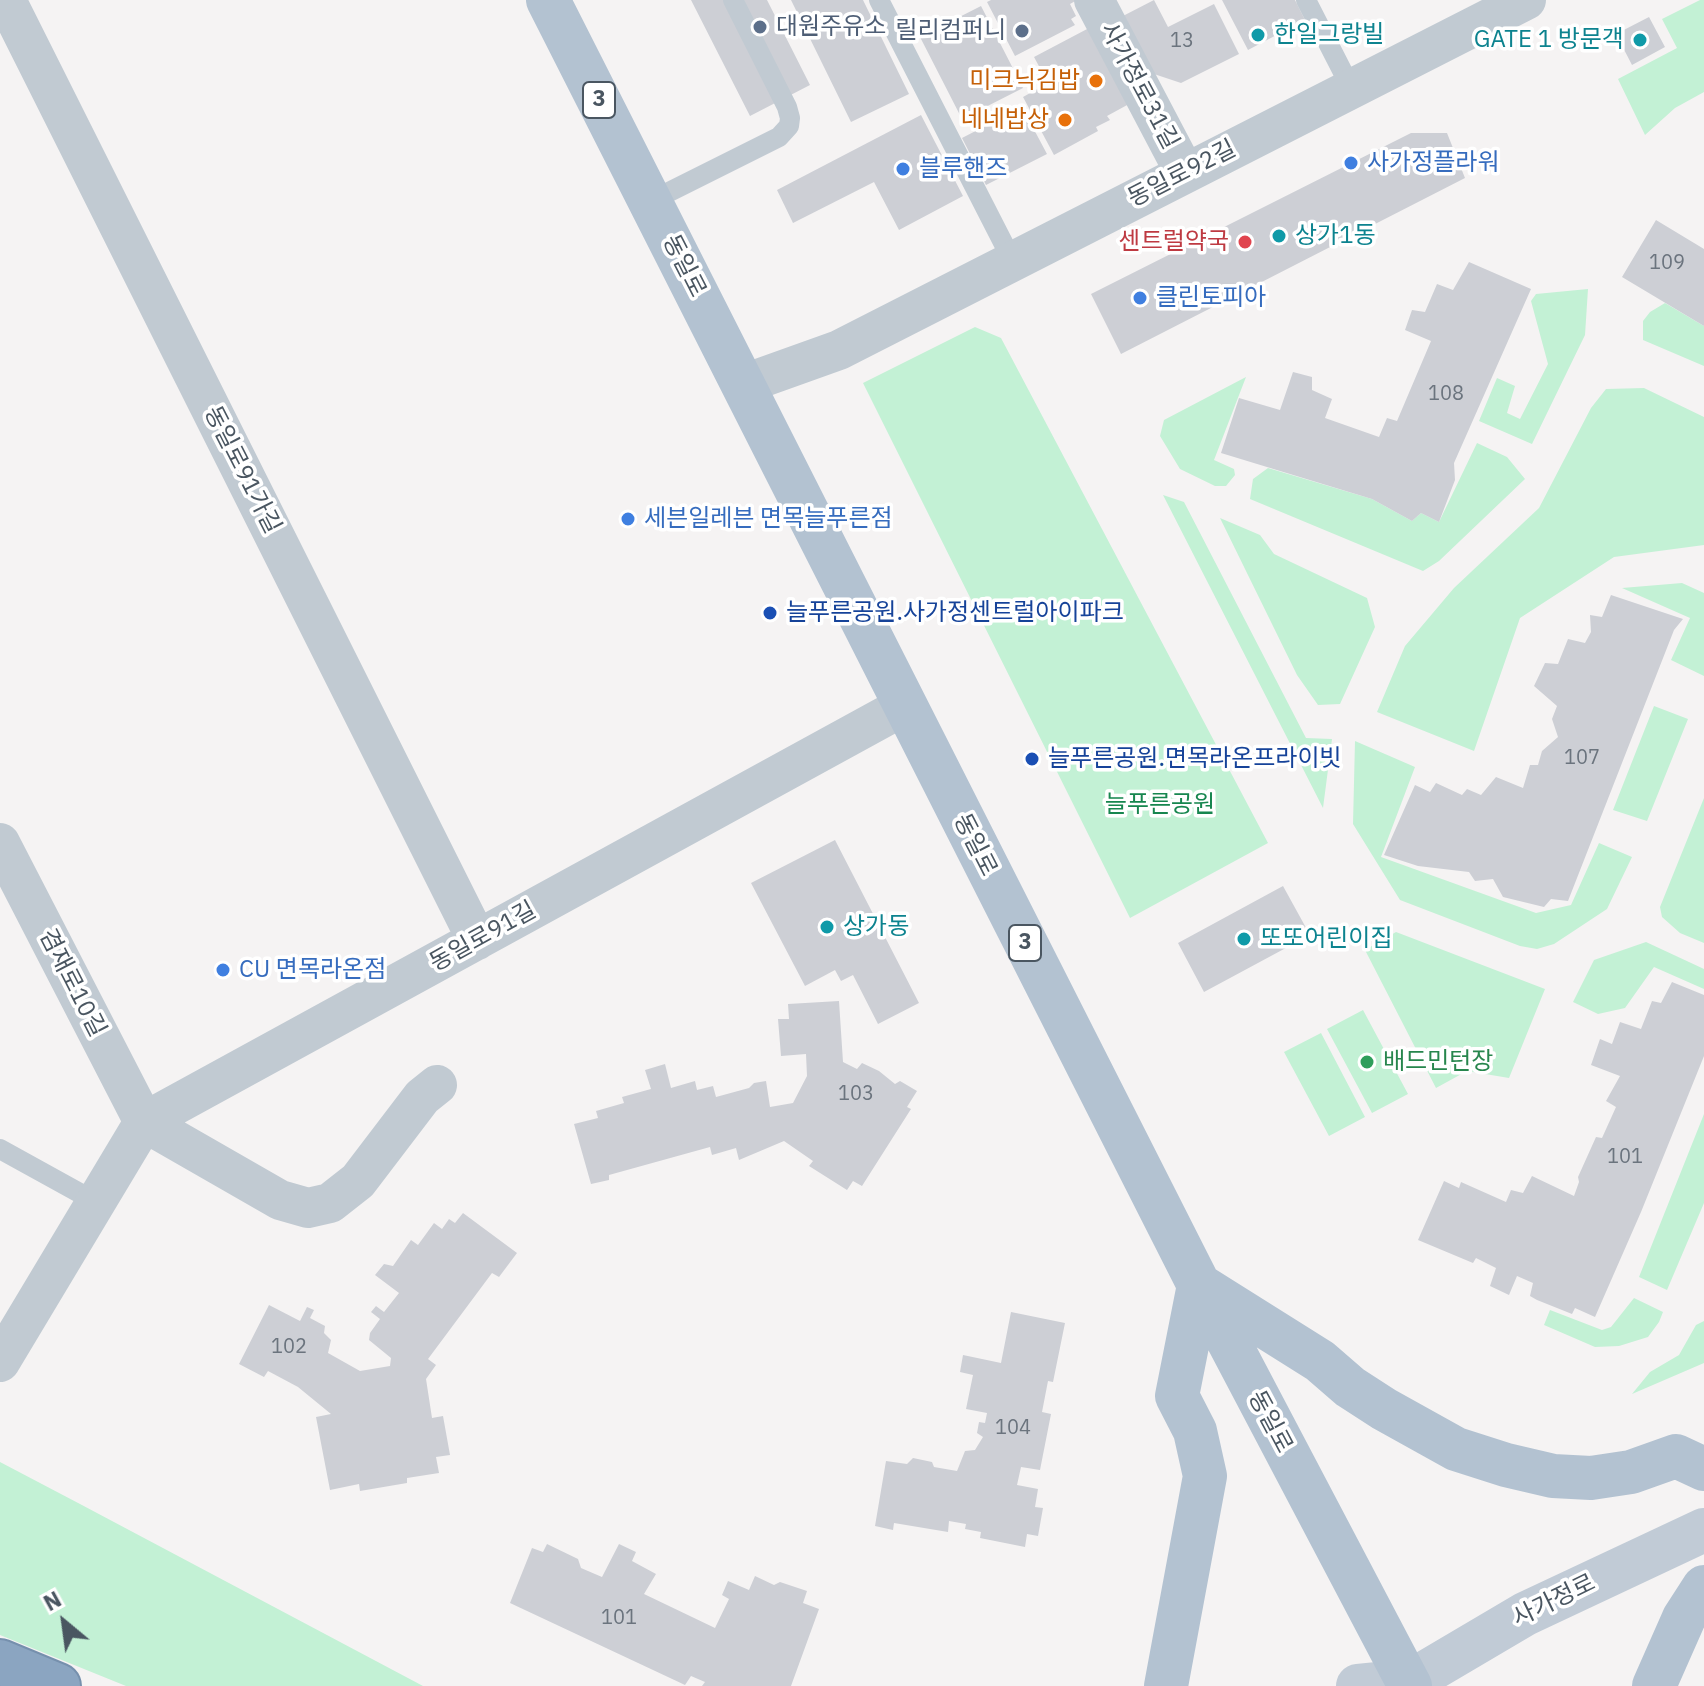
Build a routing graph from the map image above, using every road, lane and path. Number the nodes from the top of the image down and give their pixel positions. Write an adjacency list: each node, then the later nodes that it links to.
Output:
1 (6, 0): 15 (street, 동일로91가길)
2 (548, 0): 10 (main road, 동일로 / 3)
3 (733, 0): 10 (lane)
4 (879, 0): 11 (lane)
5 (1094, 0): 9 (street, 사가정로31길)
6 (1306, 0): 8 (lane)
7 (1516, 2): 8 (street, 동일로92길)
8 (1351, 88): 9 (street, 동일로92길)
9 (1185, 173): 11 (street, 동일로92길)
10 (651, 201): 12 (main road, 동일로 / 3)
11 (1013, 262): 12 (street, 동일로92길)
12 (744, 384): 13 (main road, 동일로 / 3)
13 (904, 706): 15 (street, 동일로91길); 20 (main road, 동일로 / 3)
14 (0, 843): 17 (street, 겸재로10길)
15 (477, 940): 17 (street, 동일로91길)
16 (437, 1085): 17 (street)
17 (144, 1122): 19 (street)
18 (0, 1149): 19 (lane)
19 (96, 1202): 21 (street)
20 (1199, 1285): 22 (main road); 26 (main road, 동일로 / 3); 28 (main road)
21 (0, 1362)
22 (1704, 1469)
23 (1704, 1530): 26 (main road, 사가정로)
24 (1704, 1587): 30 (main road)
25 (0, 1662): 27 (highway)
26 (1407, 1684): 29 (main road, 사가정로)
27 (58, 1686)
28 (1166, 1686)
29 (1358, 1686)
30 (1654, 1686)

